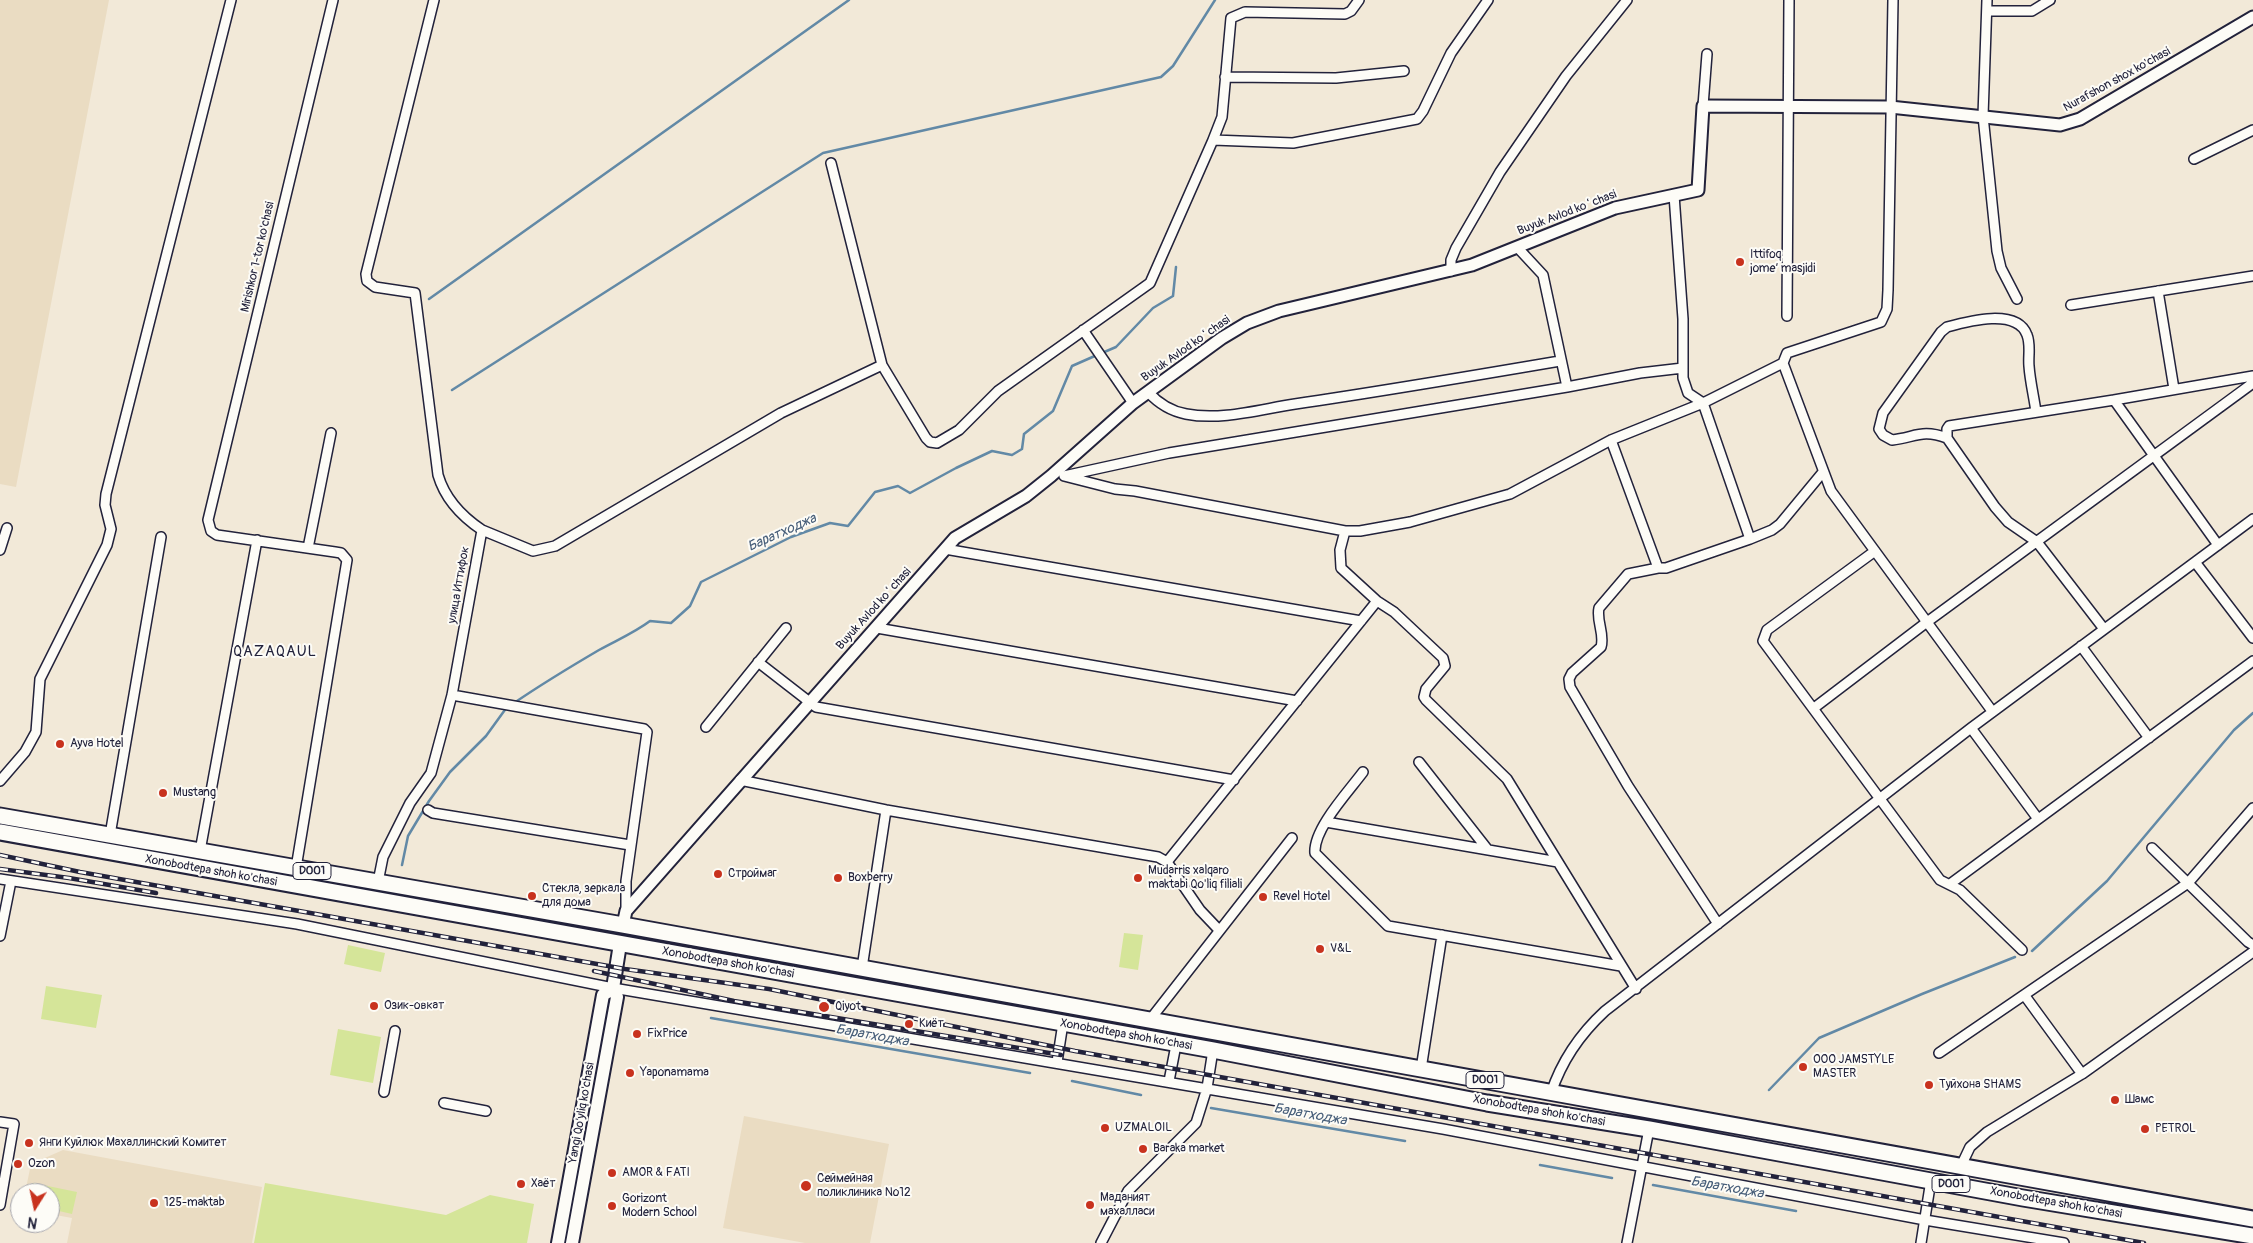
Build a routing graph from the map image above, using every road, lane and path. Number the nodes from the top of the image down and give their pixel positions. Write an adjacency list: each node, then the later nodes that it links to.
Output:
1 (231, 0): 90 (street)
2 (333, 0): 59 (street, Mirishkor 1-tor ko'chasi)
3 (434, 0): 55 (street)
4 (1359, 0): 15 (street)
5 (1488, 0): 21 (street)
6 (1627, 0): 26 (street)
7 (1789, 0): 17 (street)
8 (1893, 0): 18 (street)
9 (1987, 0): 11 (street)
10 (2050, 0): 11 (street)
11 (1987, 11): 19 (street)
12 (2253, 17): 19 (street, Nurafshon shox ko'chasi)
13 (1707, 54): 16 (street)
14 (1404, 71): 15 (street)
15 (1225, 77): 21 (street)
16 (1703, 106): 17 (street); 24 (street, Buyuk Avlod koʻchasi)
17 (1790, 106): 18 (street); 31 (street)
18 (1890, 107): 19 (street); 34 (street)
19 (1983, 116): 29 (street)
20 (2253, 130): 22 (street)
21 (1213, 140): 32 (street)
22 (2194, 159)
23 (830, 163): 35 (street)
24 (1674, 195): 25 (street, Buyuk Avlod koʻchasi); 36 (street)
25 (1517, 247): 26 (street, Buyuk Avlod koʻchasi); 33 (street)
26 (1451, 270): 41 (street, Buyuk Avlod koʻchasi)
27 (2253, 276): 28 (street)
28 (2158, 291): 30 (street); 40 (street)
29 (2017, 299)
30 (2070, 304)
31 (1787, 316)
32 (1083, 330): 35 (street); 43 (street)
33 (1560, 361): 39 (street); 41 (street)
34 (1782, 363): 44 (street); 50 (street)
35 (882, 365): 55 (street)
36 (1682, 368): 39 (street); 44 (street)
37 (2253, 376): 40 (street)
38 (2253, 383): 49 (street)
39 (1567, 387): 52 (street)
40 (2174, 390): 42 (street)
41 (1148, 392): 43 (street, Buyuk Avlod koʻchasi)
42 (2114, 400): 45 (street); 49 (street)
43 (1133, 403): 51 (street, Buyuk Avlod koʻchasi)
44 (1703, 403): 48 (street); 58 (street)
45 (2036, 412): 47 (street); 47 (street)
46 (331, 433): 62 (street)
47 (1947, 438): 60 (street)
48 (1611, 440): 56 (street); 67 (street)
49 (2154, 456): 60 (street); 61 (street)
50 (1823, 472): 58 (street); 65 (street)
51 (1052, 476): 52 (street); 64 (street, Buyuk Avlod koʻchasi)
52 (1064, 476): 56 (street)
53 (2253, 519): 61 (street)
54 (7, 528): 63 (street)
55 (482, 530): 78 (street, улица Иттифок)
56 (1345, 531): 68 (street)
57 (162, 537): 99 (street)
58 (1750, 538): 67 (street)
59 (257, 540): 62 (street); 104 (street)
60 (2037, 542): 70 (street); 73 (street)
61 (2218, 545): 66 (street)
62 (308, 548): 107 (street)
63 (0, 550)
64 (945, 550): 69 (street); 72 (street, Buyuk Avlod koʻchasi)
65 (1875, 551): 70 (street); 81 (street)
66 (2194, 562): 73 (street); 74 (street)
67 (1658, 568): 114 (street)
68 (1377, 601): 69 (street); 106 (street)
69 (1361, 620): 79 (street)
70 (1927, 622): 81 (street); 82 (street)
71 (786, 628): 77 (street)
72 (877, 628): 79 (street); 80 (street, Buyuk Avlod koʻchasi)
73 (2104, 630): 75 (street)
74 (2253, 638)
75 (2081, 646): 82 (street); 85 (street)
76 (2253, 661): 85 (street)
77 (758, 662): 80 (street); 83 (street)
78 (452, 695): 101 (street); 109 (street, улица Иттифок)
79 (1297, 701): 89 (street)
80 (808, 703): 88 (street, Buyuk Avlod koʻchasi); 89 (street)
81 (1814, 708): 91 (street)
82 (1992, 711): 84 (street)
83 (706, 727)
84 (1971, 728): 91 (street); 96 (street)
85 (2149, 738): 96 (street)
86 (1419, 762): 103 (street)
87 (1363, 772): 97 (street)
88 (740, 780): 94 (street); 113 (street, Buyuk Avlod koʻchasi)
89 (1234, 780): 105 (street)
90 (0, 781)
91 (1879, 798): 111 (street); 114 (street)
92 (2253, 808): 110 (street)
93 (428, 810): 101 (street)
94 (886, 810): 105 (street); 123 (street)
95 (0, 816): 99 (highway, Xonobodtepa shoh ko'chasi / D001)
96 (2038, 820): 111 (street)
97 (1326, 822): 103 (street); 116 (street)
98 (0, 832): 118 (highway, Xonobodtepa shoh ko'chasi / D001)
99 (110, 835): 104 (highway, Xonobodtepa shoh ko'chasi / D001)
100 (1292, 838): 115 (street)
101 (630, 844): 113 (street)
102 (2152, 848): 110 (street)
103 (1488, 850): 106 (street)
104 (200, 851): 107 (highway, Xonobodtepa shoh ko'chasi / D001)
105 (1167, 862): 115 (street)
106 (1558, 862): 122 (street)
107 (296, 868): 109 (highway, Xonobodtepa shoh ko'chasi / D001)
108 (0, 879): 112 (street)
109 (378, 882): 113 (highway, Xonobodtepa shoh ko'chasi / D001)
110 (2188, 883): 119 (street); 127 (street)
111 (1950, 884): 120 (street)
112 (9, 887): 117 (street); 124 (street)
113 (625, 918): 118 (highway); 123 (highway, Xonobodtepa shoh ko'chasi / D001)
114 (1718, 924): 125 (street)
115 (1219, 930): 129 (street)
116 (1442, 935): 122 (street); 136 (street)
117 (0, 936)
118 (620, 944): 124 (main road, Yangi Qo'yliq ko'chasi); 128 (highway, Xonobodtepa shoh ko'chasi / D001)
119 (2253, 945)
120 (2022, 950)
121 (2253, 952): 137 (street)
122 (1621, 966): 125 (street)
123 (862, 968): 126 (highway, Xonobodtepa shoh ko'chasi / D001)
124 (613, 988): 135 (street); 155 (main road, Yangi Qo'yliq ko'chasi); 156 (main road, Yangi Qo'yliq ko'chasi)
125 (1636, 989): 141 (street)
126 (982, 990): 128 (highway); 129 (highway, Xonobodtepa shoh ko'chasi / D001)
127 (2025, 996): 134 (street); 137 (street)
128 (979, 1008): 130 (highway, Xonobodtepa shoh ko'chasi / D001)
129 (1149, 1021): 136 (highway, Xonobodtepa shoh ko'chasi / D001)
130 (1063, 1023): 132 (highway, Xonobodtepa shoh ko'chasi / D001); 135 (street)
131 (395, 1031): 140 (street)
132 (1176, 1045): 133 (highway, Xonobodtepa shoh ko'chasi / D001); 138 (street)
133 (1213, 1050): 139 (street); 145 (highway, Xonobodtepa shoh ko'chasi / D001)
134 (1939, 1053)
135 (1057, 1062): 138 (street)
136 (1421, 1069): 141 (highway, Xonobodtepa shoh ko'chasi / D001)
137 (2082, 1074): 148 (street)
138 (1169, 1081): 139 (street)
139 (1207, 1088): 147 (street); 157 (street)
140 (384, 1092)
141 (1551, 1093): 146 (highway, Xonobodtepa shoh ko'chasi / D001)
142 (444, 1103): 143 (street)
143 (486, 1111)
144 (0, 1122): 151 (street)
145 (1649, 1129): 147 (street); 149 (highway, Xonobodtepa shoh ko'chasi / D001)
146 (1859, 1148): 148 (highway, Xonobodtepa shoh ko'chasi / D001); 149 (highway)
147 (1642, 1166): 153 (street); 158 (street)
148 (1961, 1166): 152 (highway, Xonobodtepa shoh ko'chasi / D001)
149 (1856, 1167): 150 (highway, Xonobodtepa shoh ko'chasi / D001)
150 (1931, 1180): 153 (street); 154 (highway, Xonobodtepa shoh ko'chasi / D001)
151 (0, 1206)
152 (2253, 1219)
153 (1925, 1220): 159 (street); 160 (street)
154 (2253, 1236)
155 (558, 1243)
156 (572, 1243)
157 (1101, 1243)
158 (1627, 1243)
159 (1921, 1243)
160 (2064, 1243)

